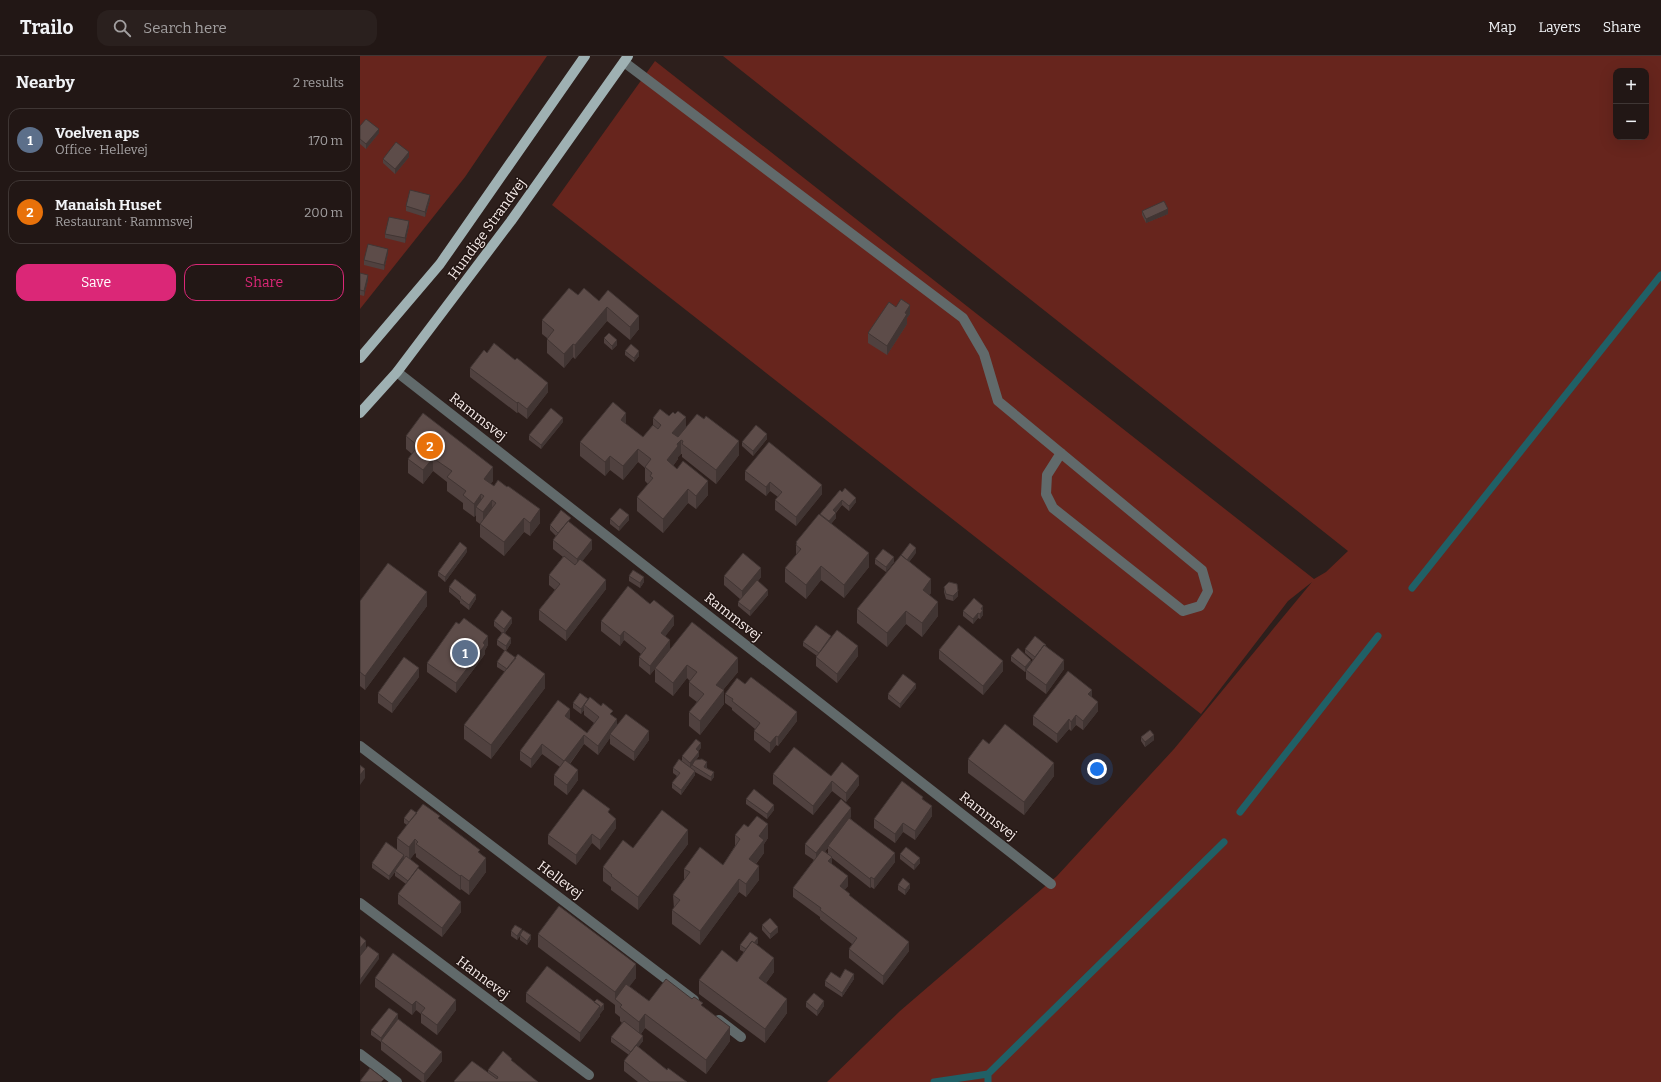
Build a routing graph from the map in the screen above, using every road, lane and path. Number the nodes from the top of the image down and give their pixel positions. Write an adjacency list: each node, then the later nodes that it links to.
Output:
1 (585, 56): 3 (main road, Hundige Strandvej)
2 (626, 59): 4 (main road, Hundige Strandvej); 6 (street)
3 (360, 358)
4 (397, 372): 5 (main road, Hundige Strandvej); 8 (street, Rammsvej)
5 (360, 413)
6 (1061, 453): 6 (street)
7 (360, 746): 10 (street, Hellevej)
8 (1051, 884)
9 (360, 903): 12 (street, Hannevej)
10 (741, 1037)
11 (360, 1054): 13 (street)
12 (589, 1075)
13 (397, 1082)

